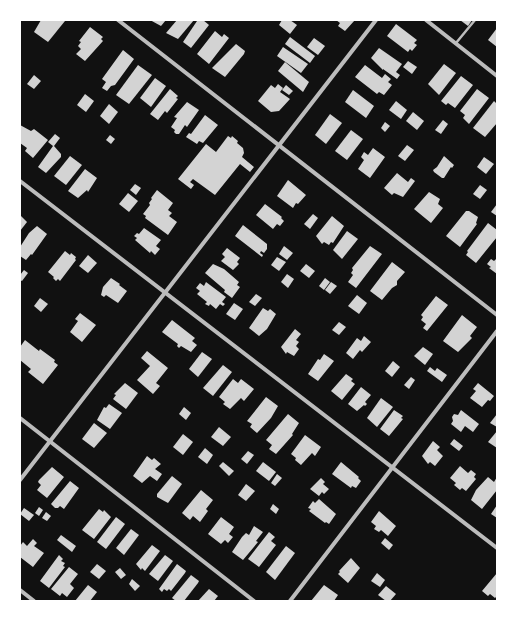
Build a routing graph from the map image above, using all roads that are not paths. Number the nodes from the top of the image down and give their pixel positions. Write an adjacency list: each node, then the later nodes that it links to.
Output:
1 (118, 20): 7 (street)
2 (376, 20): 7 (street)
3 (426, 20): 5 (street)
4 (474, 20): 5 (lane)
5 (456, 44): 6 (street)
6 (497, 76)
7 (278, 146): 9 (street); 10 (street)
8 (20, 181): 9 (street)
9 (165, 293): 13 (street); 14 (street)
10 (497, 315)
11 (497, 331): 14 (street)
12 (20, 418): 13 (street)
13 (50, 442): 15 (street); 19 (street)
14 (392, 468): 16 (street); 20 (street)
15 (20, 480)
16 (497, 548)
17 (20, 590): 18 (street)
18 (34, 601)
19 (254, 601)
20 (290, 601)

